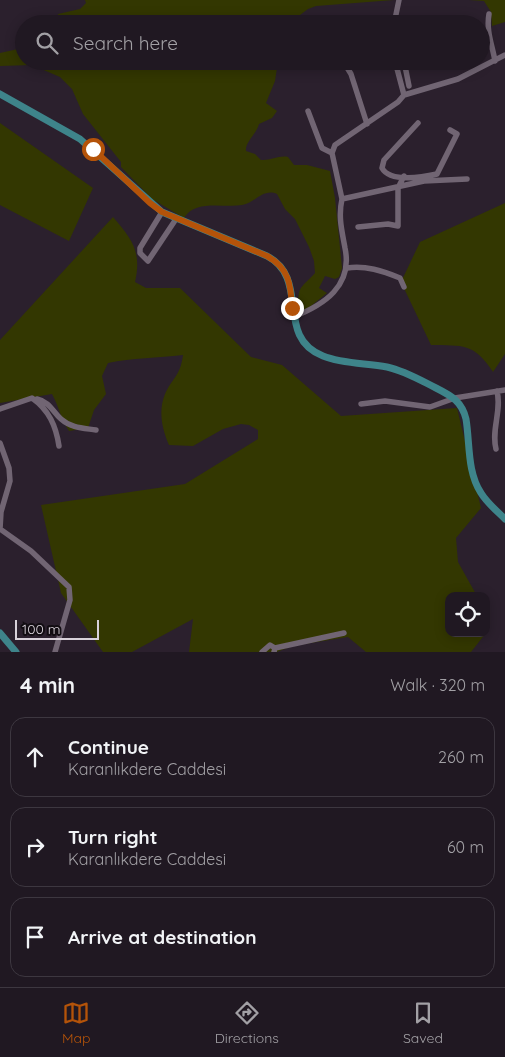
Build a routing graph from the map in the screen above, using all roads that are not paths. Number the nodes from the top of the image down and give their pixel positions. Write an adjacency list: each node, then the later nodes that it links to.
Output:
1 (399, 0): 2 (street)
2 (396, 15)
3 (490, 39): 5 (street)
4 (505, 55): 5 (street)
5 (495, 61): 6 (street)
6 (490, 63)
7 (349, 70): 16 (street)
8 (397, 70): 13 (street)
9 (406, 70): 11 (street)
10 (476, 70): 13 (street)
11 (409, 86)
12 (0, 94): 23 (main road)
13 (404, 95): 16 (street)
14 (308, 111): 18 (street)
15 (418, 123): 19 (street)
16 (367, 124): 18 (street)
17 (450, 130): 19 (street)
18 (332, 153): 22 (street)
19 (404, 176): 21 (street)
20 (467, 179): 21 (street)
21 (398, 188): 22 (street); 25 (street)
22 (342, 199): 26 (street)
23 (162, 212): 24 (main road); 24 (street)
24 (176, 219): 28 (main road)
25 (358, 227)
26 (347, 268): 27 (street); 28 (street)
27 (404, 287)
28 (293, 317): 32 (main road)
29 (505, 390): 30 (street)
30 (498, 391): 32 (street); 38 (street)
31 (32, 398): 34 (street); 35 (street); 37 (street)
32 (455, 398): 33 (street); 39 (main road)
33 (361, 404)
34 (0, 409)
35 (96, 430)
36 (0, 443): 44 (street)
37 (59, 446)
38 (496, 449)
39 (505, 519)
40 (0, 633): 43 (main road)
41 (344, 633): 42 (street)
42 (274, 650): 45 (street)
43 (16, 652)
44 (55, 652)
45 (262, 652)

